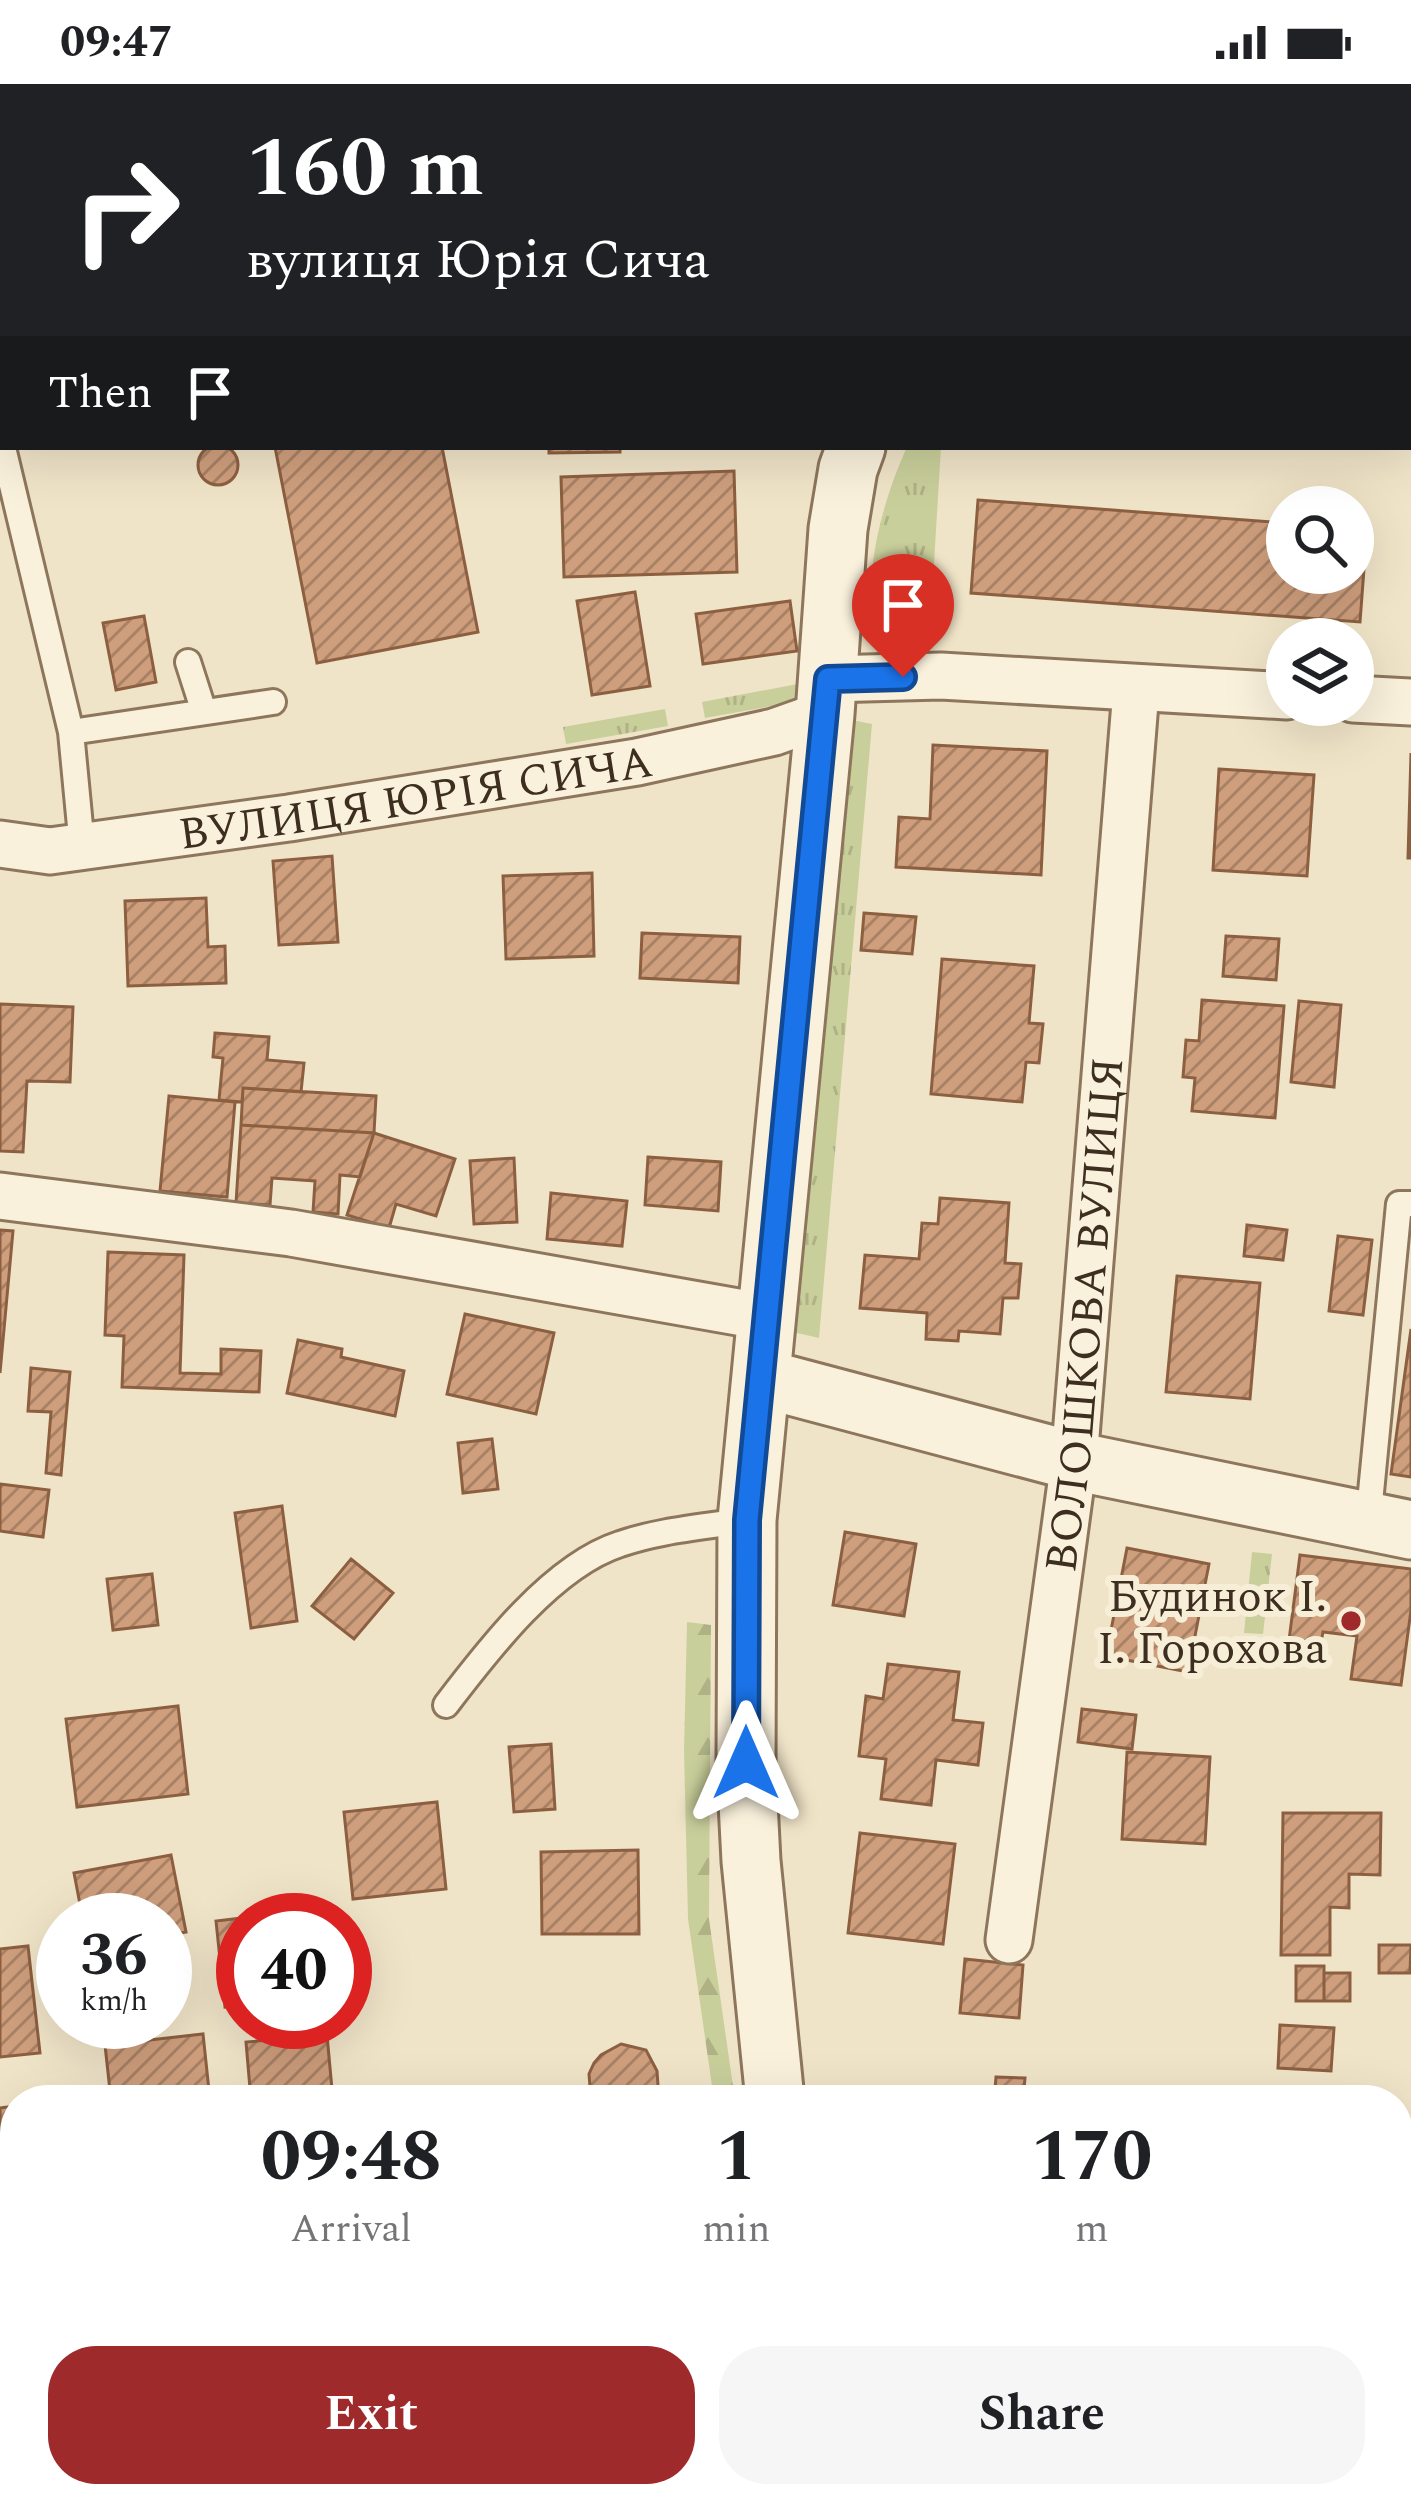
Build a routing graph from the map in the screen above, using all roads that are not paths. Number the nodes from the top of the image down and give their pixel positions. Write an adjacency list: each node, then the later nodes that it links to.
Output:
1 (4, 450): 11 (lane)
2 (855, 450): 6 (street)
3 (188, 662): 10 (lane)
4 (1136, 690): 5 (street, ВУЛИЦЯ ЮРІЯ СИЧА); 6 (street, ВУЛИЦЯ ЮРІЯ СИЧА); 18 (street, ВОЛОШКОВА ВУЛИЦЯ)
5 (1266, 695)
6 (826, 696): 13 (street, ВУЛИЦЯ ЮРІЯ СИЧА); 16 (street)
7 (1374, 700): 9 (street)
8 (273, 702): 10 (lane)
9 (1411, 703)
10 (204, 712): 11 (lane)
11 (70, 732): 13 (lane)
12 (0, 844): 13 (street, ВУЛИЦЯ ЮРІЯ СИЧА)
13 (82, 847)
14 (0, 1196): 16 (street)
15 (1411, 1204): 20 (lane)
16 (766, 1317): 17 (street)
17 (761, 1378): 18 (street); 19 (street)
18 (1074, 1461): 20 (street); 22 (street, ВОЛОШКОВА ВУЛИЦЯ)
19 (747, 1520): 21 (lane); 23 (street)
20 (1390, 1527)
21 (446, 1705)
22 (1009, 1940)
23 (774, 2085)

